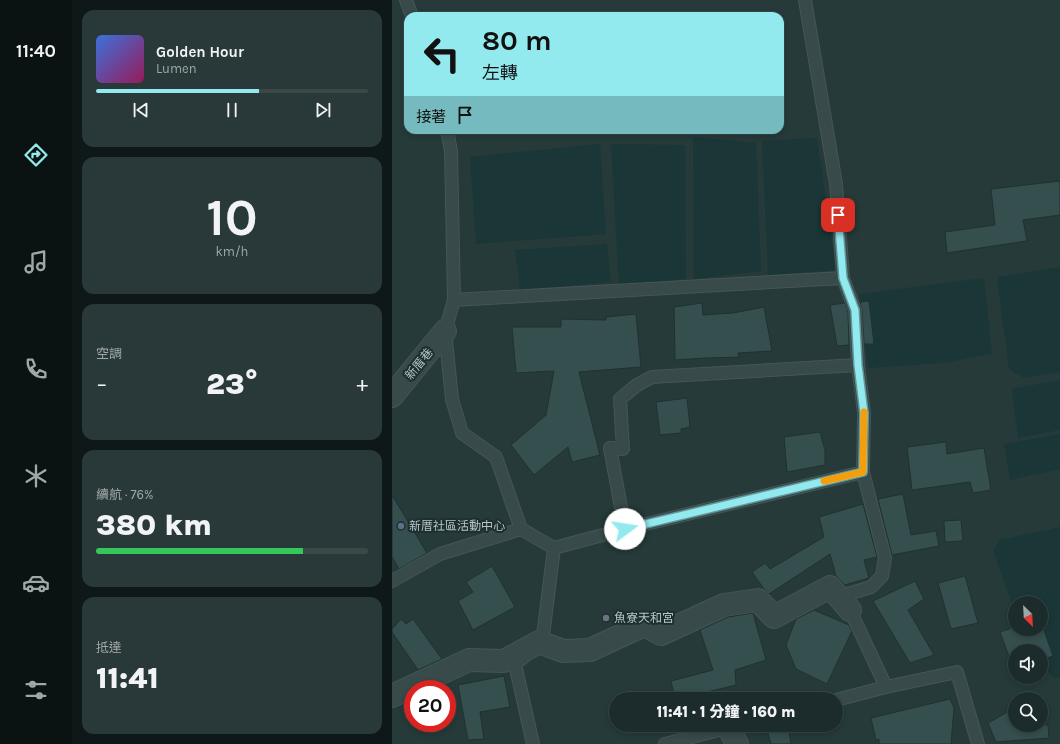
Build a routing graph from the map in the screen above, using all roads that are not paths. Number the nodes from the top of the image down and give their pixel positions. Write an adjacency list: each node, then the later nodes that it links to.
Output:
1 (406, 0): 3 (lane)
2 (805, 0): 5 (lane)
3 (410, 12)
4 (448, 134): 6 (lane)
5 (843, 278): 6 (lane); 8 (lane)
6 (454, 300): 7 (lane)
7 (445, 331): 9 (street, 新厝巷); 11 (lane)
8 (858, 365): 10 (lane); 12 (lane)
9 (392, 396)
10 (863, 472): 12 (lane); 15 (lane)
11 (520, 529): 13 (lane); 14 (lane)
12 (625, 529): 13 (lane)
13 (554, 548): 16 (lane)
14 (392, 580)
15 (850, 610): 16 (street); 17 (lane)
16 (539, 642): 18 (street); 21 (lane)
17 (886, 687): 19 (lane); 23 (lane)
18 (392, 696)
19 (843, 698)
20 (735, 732): 22 (lane)
21 (533, 744)
22 (665, 744)
23 (978, 744)

